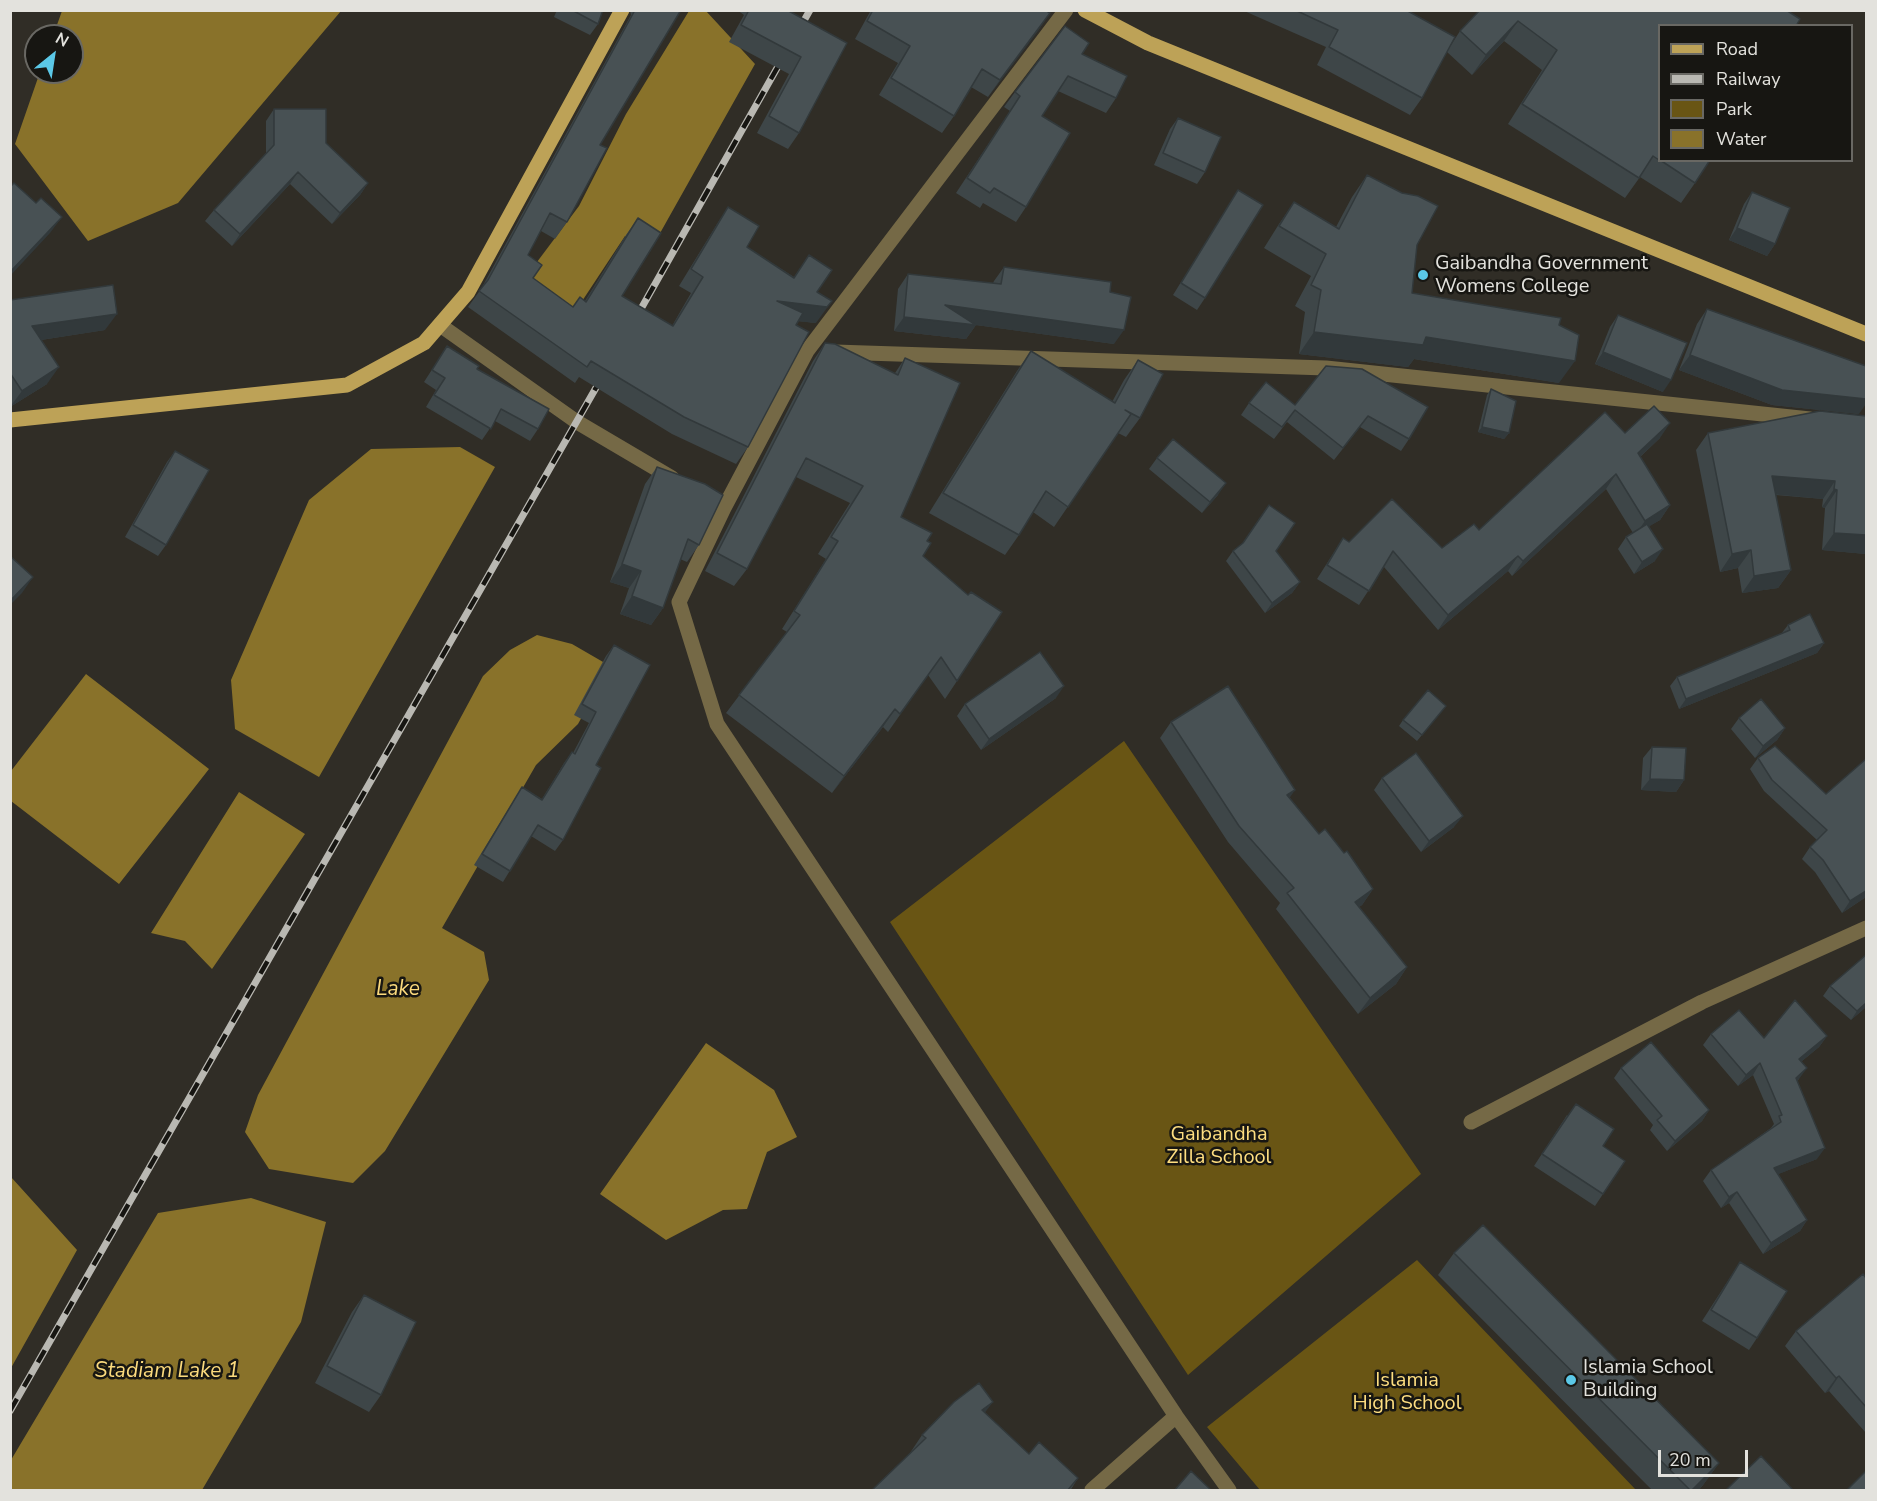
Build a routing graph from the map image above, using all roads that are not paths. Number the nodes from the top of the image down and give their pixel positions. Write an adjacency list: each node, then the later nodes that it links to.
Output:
1 (622, 10): 4 (main road)
2 (1066, 10): 6 (street)
3 (1085, 10): 5 (main road)
4 (440, 325): 7 (main road); 9 (street)
5 (1866, 334)
6 (807, 351): 8 (street); 12 (street)
7 (10, 420)
8 (1831, 421)
9 (685, 486)
10 (1866, 928): 11 (street)
11 (1471, 1122)
12 (1176, 1416): 13 (street); 14 (street)
13 (1092, 1491)
14 (1229, 1491)

